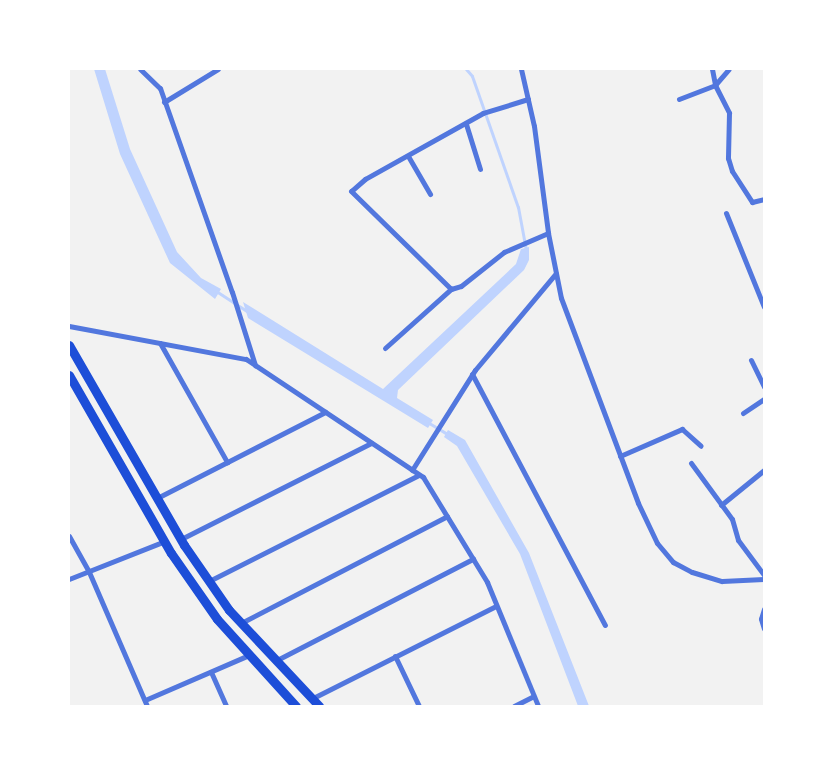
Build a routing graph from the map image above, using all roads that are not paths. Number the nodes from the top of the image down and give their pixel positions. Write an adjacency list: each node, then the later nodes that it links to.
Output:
1 (140, 69): 9 (street)
2 (218, 69): 9 (street)
3 (521, 69): 7 (street)
4 (712, 69): 6 (street)
5 (729, 69): 6 (street)
6 (715, 85): 8 (street); 14 (street)
7 (528, 99): 10 (street); 16 (street)
8 (679, 99)
9 (164, 102): 25 (street)
10 (466, 124): 11 (street); 12 (street)
11 (408, 156): 13 (street); 18 (street)
12 (480, 169)
13 (430, 194)
14 (764, 199)
15 (726, 214): 19 (street)
16 (548, 233): 17 (street); 18 (street)
17 (556, 274): 26 (street); 34 (street)
18 (451, 289): 23 (street)
19 (764, 307)
20 (69, 326): 21 (street)
21 (160, 343): 25 (street); 35 (street)
22 (69, 345): 40 (main road)
23 (385, 348)
24 (751, 360): 28 (street)
25 (255, 365): 30 (street)
26 (472, 374): 37 (street); 54 (street)
27 (69, 375): 45 (main road)
28 (764, 387)
29 (764, 399): 31 (street)
30 (325, 412): 32 (street); 35 (street)
31 (743, 413)
32 (371, 443): 37 (street); 44 (street)
33 (701, 446): 34 (street)
34 (620, 456): 48 (street)
35 (227, 462): 40 (street)
36 (692, 463): 41 (street)
37 (412, 470): 39 (street)
38 (764, 470): 41 (street)
39 (419, 475): 42 (street); 50 (street)
40 (157, 498): 44 (main road)
41 (722, 505): 48 (street)
42 (447, 516): 46 (street); 53 (street)
43 (69, 536): 47 (street)
44 (181, 539): 50 (main road)
45 (165, 542): 47 (street); 56 (main road)
46 (473, 559): 51 (street); 58 (street)
47 (89, 572): 49 (street); 62 (street)
48 (764, 577)
49 (69, 580)
50 (209, 582): 53 (main road)
51 (496, 606): 57 (street); 60 (street)
52 (764, 609): 55 (street)
53 (241, 624): 58 (main road)
54 (605, 626)
55 (764, 629)
56 (249, 655): 59 (street); 65 (main road)
57 (395, 656): 61 (street); 67 (street)
58 (274, 661): 61 (main road)
59 (211, 672): 62 (street); 64 (street)
60 (532, 697): 68 (street); 69 (street)
61 (310, 699): 66 (main road)
62 (145, 700): 63 (street)
63 (148, 706)
64 (226, 706)
65 (296, 706)
66 (319, 706)
67 (419, 706)
68 (514, 706)
69 (538, 706)

